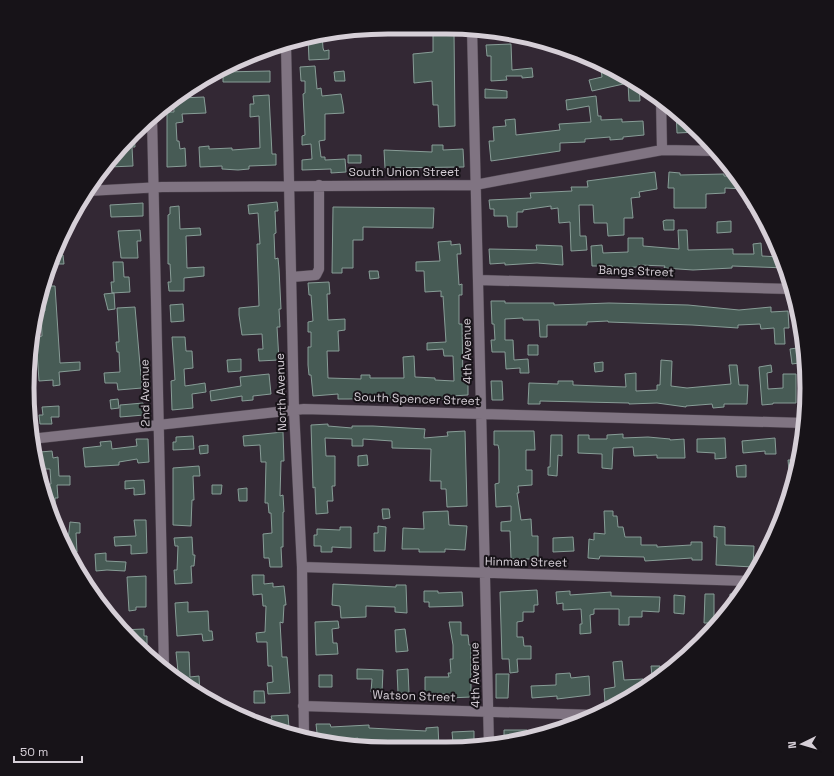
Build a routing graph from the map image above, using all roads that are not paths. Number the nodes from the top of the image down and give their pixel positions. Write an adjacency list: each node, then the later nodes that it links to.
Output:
1 (472, 35): 9 (street, 4th Avenue)
2 (286, 49): 7 (street, North Avenue)
3 (661, 106): 5 (street)
4 (152, 125): 10 (street, 2nd Avenue)
5 (662, 150): 6 (street, South Union Street); 9 (street, South Union Street)
6 (708, 151)
7 (290, 185): 8 (street, South Union Street); 10 (street, South Union Street); 12 (street, North Avenue)
8 (319, 185): 9 (street, South Union Street); 12 (street)
9 (476, 185): 13 (street, 4th Avenue)
10 (154, 187): 11 (street, South Union Street); 18 (street, 2nd Avenue)
11 (94, 191)
12 (292, 277): 15 (street, North Avenue)
13 (479, 280): 14 (street, Bangs Street); 16 (street, 4th Avenue)
14 (786, 289)
15 (294, 410): 16 (street, South Spencer Street); 18 (street, South Spencer Street); 20 (street, North Avenue)
16 (481, 414): 17 (street, South Spencer Street); 21 (street, 4th Avenue)
17 (798, 423)
18 (159, 425): 19 (street, South Spencer Street); 23 (street, 2nd Avenue)
19 (38, 438)
20 (302, 568): 21 (street, Hinman Street); 24 (street, North Avenue)
21 (485, 574): 22 (street, Hinman Street); 25 (street, 4th Avenue)
22 (743, 581)
23 (164, 662)
24 (304, 706): 25 (street, Watson Street); 27 (street, North Avenue)
25 (489, 712): 26 (street, Watson Street); 28 (street, 4th Avenue)
26 (582, 715)
27 (304, 732)
28 (489, 739)

